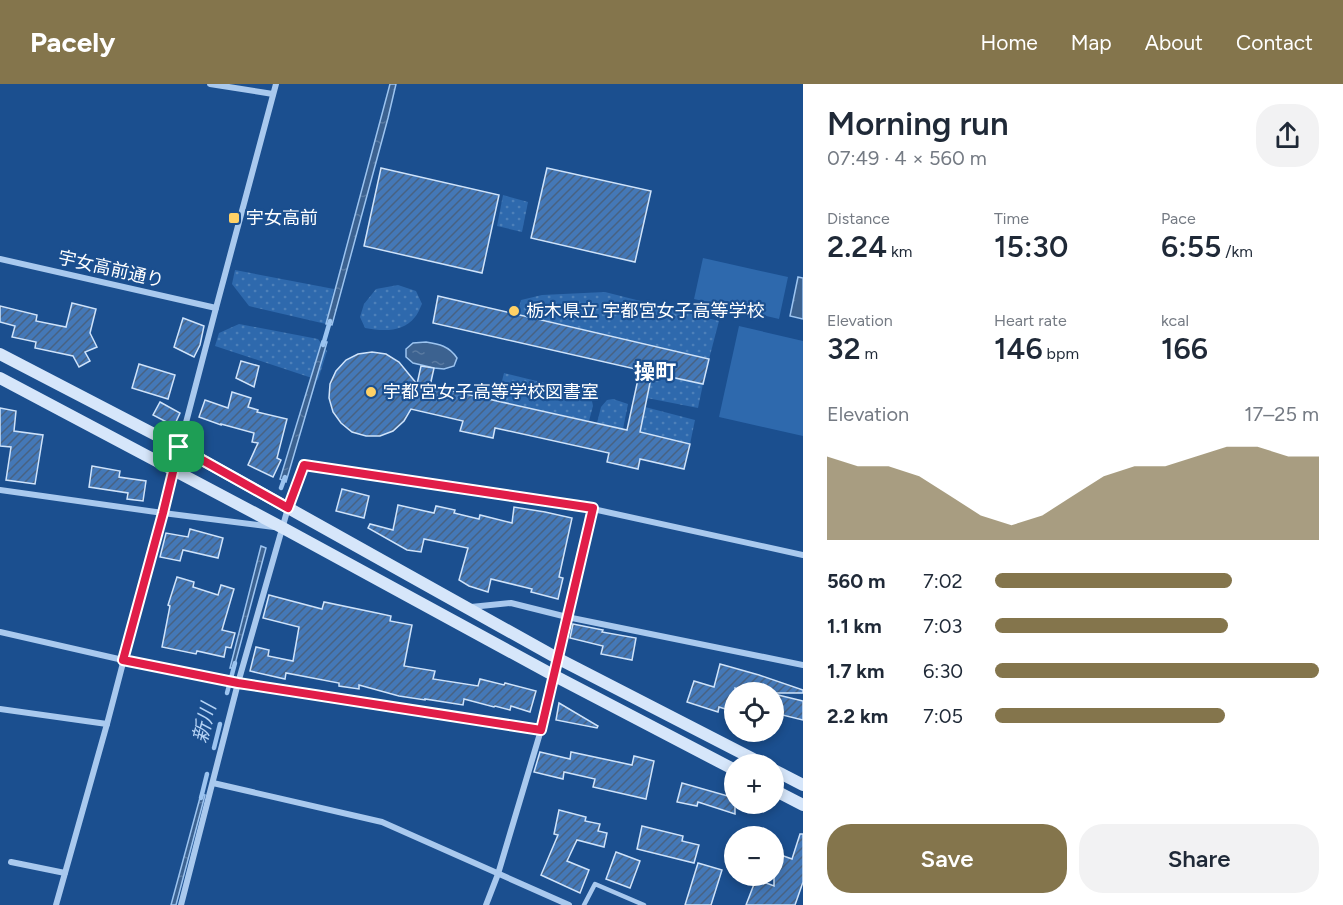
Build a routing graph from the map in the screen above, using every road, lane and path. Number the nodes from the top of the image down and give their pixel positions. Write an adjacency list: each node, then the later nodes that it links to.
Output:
1 (210, 84): 3 (street)
2 (276, 84): 3 (street)
3 (273, 94): 5 (street)
4 (0, 259): 5 (street, 宇女高前通り)
5 (216, 308): 8 (street)
6 (0, 354): 8 (street)
7 (0, 378): 9 (street)
8 (179, 447): 9 (street); 11 (street)
9 (173, 471): 13 (street); 14 (street)
10 (0, 490): 13 (street)
11 (288, 508): 12 (street); 14 (street); 16 (street)
12 (593, 508): 15 (street); 17 (street)
13 (163, 513): 14 (street); 20 (street)
14 (283, 528): 22 (street); 23 (street)
15 (803, 555)
16 (466, 607): 17 (street); 19 (street)
17 (567, 617): 19 (street); 21 (street)
18 (0, 632): 20 (street)
19 (557, 658): 22 (street); 27 (street)
20 (123, 660): 23 (street); 25 (street)
21 (803, 664)
22 (553, 675): 26 (street); 28 (street)
23 (238, 683): 26 (street); 30 (street)
24 (0, 709): 25 (street)
25 (107, 724): 35 (street)
26 (541, 730): 36 (street)
27 (744, 754)
28 (724, 764)
29 (784, 775): 31 (street)
30 (213, 783): 36 (street); 38 (street)
31 (803, 785)
32 (784, 795): 33 (street)
33 (803, 805)
34 (11, 862): 35 (street)
35 (65, 873): 37 (street)
36 (498, 874): 39 (street); 40 (street)
37 (56, 905)
38 (181, 905)
39 (486, 905)
40 (569, 905)
41 (584, 905): 42 (lane)
42 (644, 905)

